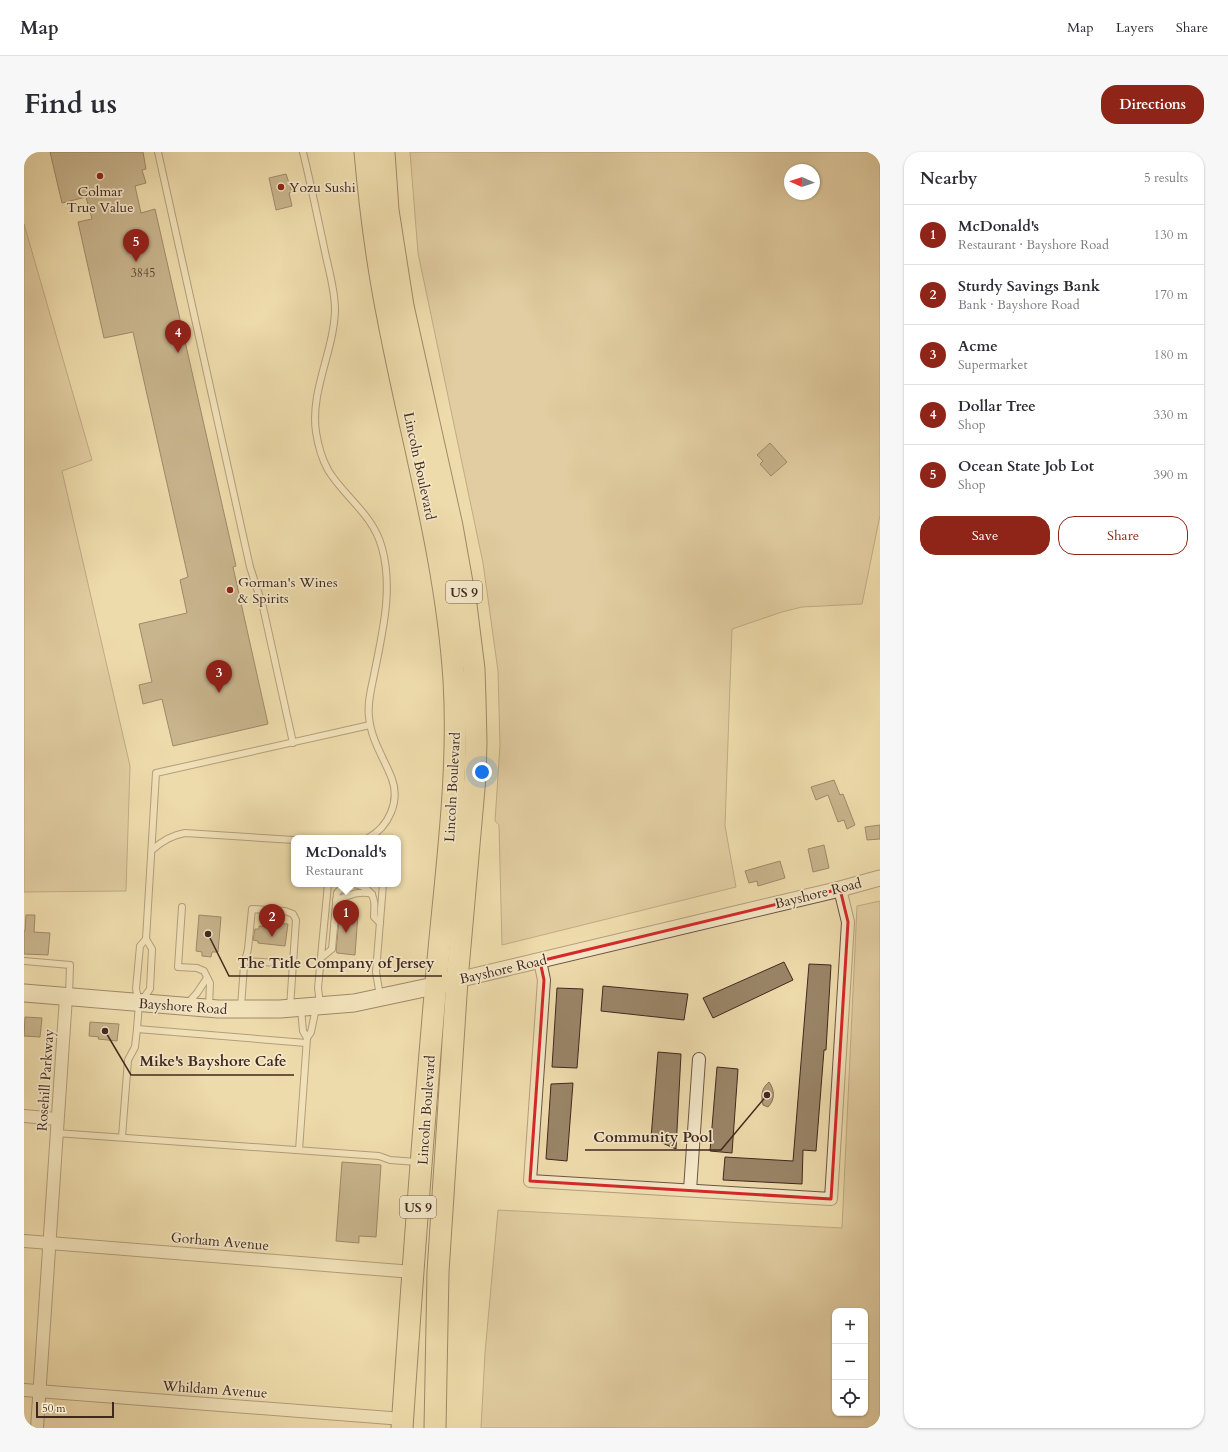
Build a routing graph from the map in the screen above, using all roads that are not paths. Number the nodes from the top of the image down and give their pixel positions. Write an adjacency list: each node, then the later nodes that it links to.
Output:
1 (158, 152): 6 (lane)
2 (304, 152): 5 (lane)
3 (365, 152): 28 (highway, Lincoln Boulevard / US 9)
4 (384, 152): 27 (highway, Lincoln Boulevard / US 9)
5 (370, 725): 6 (lane); 7 (lane)
6 (293, 743): 9 (lane)
7 (372, 835)
8 (291, 840): 9 (lane)
9 (152, 850): 20 (lane)
10 (880, 878): 15 (street, Bayshore Road)
11 (328, 887): 21 (lane)
12 (342, 887): 17 (lane)
13 (364, 887): 16 (lane)
14 (383, 887): 19 (lane)
15 (840, 888): 24 (street, Bayshore Road); 46 (street)
16 (372, 894): 17 (lane); 19 (lane)
17 (336, 900): 21 (lane)
18 (182, 907): 26 (lane)
19 (380, 923): 30 (lane)
20 (146, 939): 32 (lane); 32 (lane)
21 (321, 958): 34 (lane)
22 (24, 961): 31 (lane)
23 (245, 961): 25 (lane); 25 (lane); 36 (lane)
24 (540, 961): 27 (street, Bayshore Road); 46 (street)
25 (294, 964): 34 (lane)
26 (207, 978): 33 (lane); 35 (lane)
27 (457, 980): 28 (main road, Bayshore Road); 54 (highway, Lincoln Boulevard / US 9)
28 (436, 986): 30 (main road, Bayshore Road); 45 (highway, Lincoln Boulevard / US 9)
29 (24, 993): 31 (main road, Bayshore Road)
30 (380, 997): 34 (main road, Bayshore Road)
31 (68, 998): 32 (main road, Bayshore Road); 41 (street, Rosehill Parkway)
32 (139, 1003): 33 (main road, Bayshore Road); 37 (lane)
33 (184, 1006): 35 (main road, Bayshore Road)
34 (307, 1007): 36 (main road, Bayshore Road); 38 (lane); 38 (lane)
35 (209, 1008): 36 (main road, Bayshore Road)
36 (241, 1010)
37 (137, 1029): 38 (lane); 43 (lane)
38 (307, 1041): 44 (lane)
39 (699, 1059): 46 (street)
40 (24, 1116): 41 (street)
41 (57, 1119): 42 (street, Rosehill Parkway)
42 (56, 1133): 43 (lane); 48 (street, Rosehill Parkway)
43 (122, 1137): 44 (lane)
44 (299, 1150): 45 (lane)
45 (422, 1162): 49 (highway, Lincoln Boulevard / US 9)
46 (690, 1190)
47 (24, 1241): 48 (street, Gorham Avenue)
48 (49, 1243): 49 (street, Gorham Avenue); 51 (street, Rosehill Parkway)
49 (413, 1272): 52 (highway, Lincoln Boulevard / US 9)
50 (24, 1390): 51 (street, Whildam Avenue)
51 (39, 1391): 52 (street, Whildam Avenue); 53 (street, Rosehill Parkway)
52 (402, 1423)
53 (36, 1428)
54 (435, 1428)

